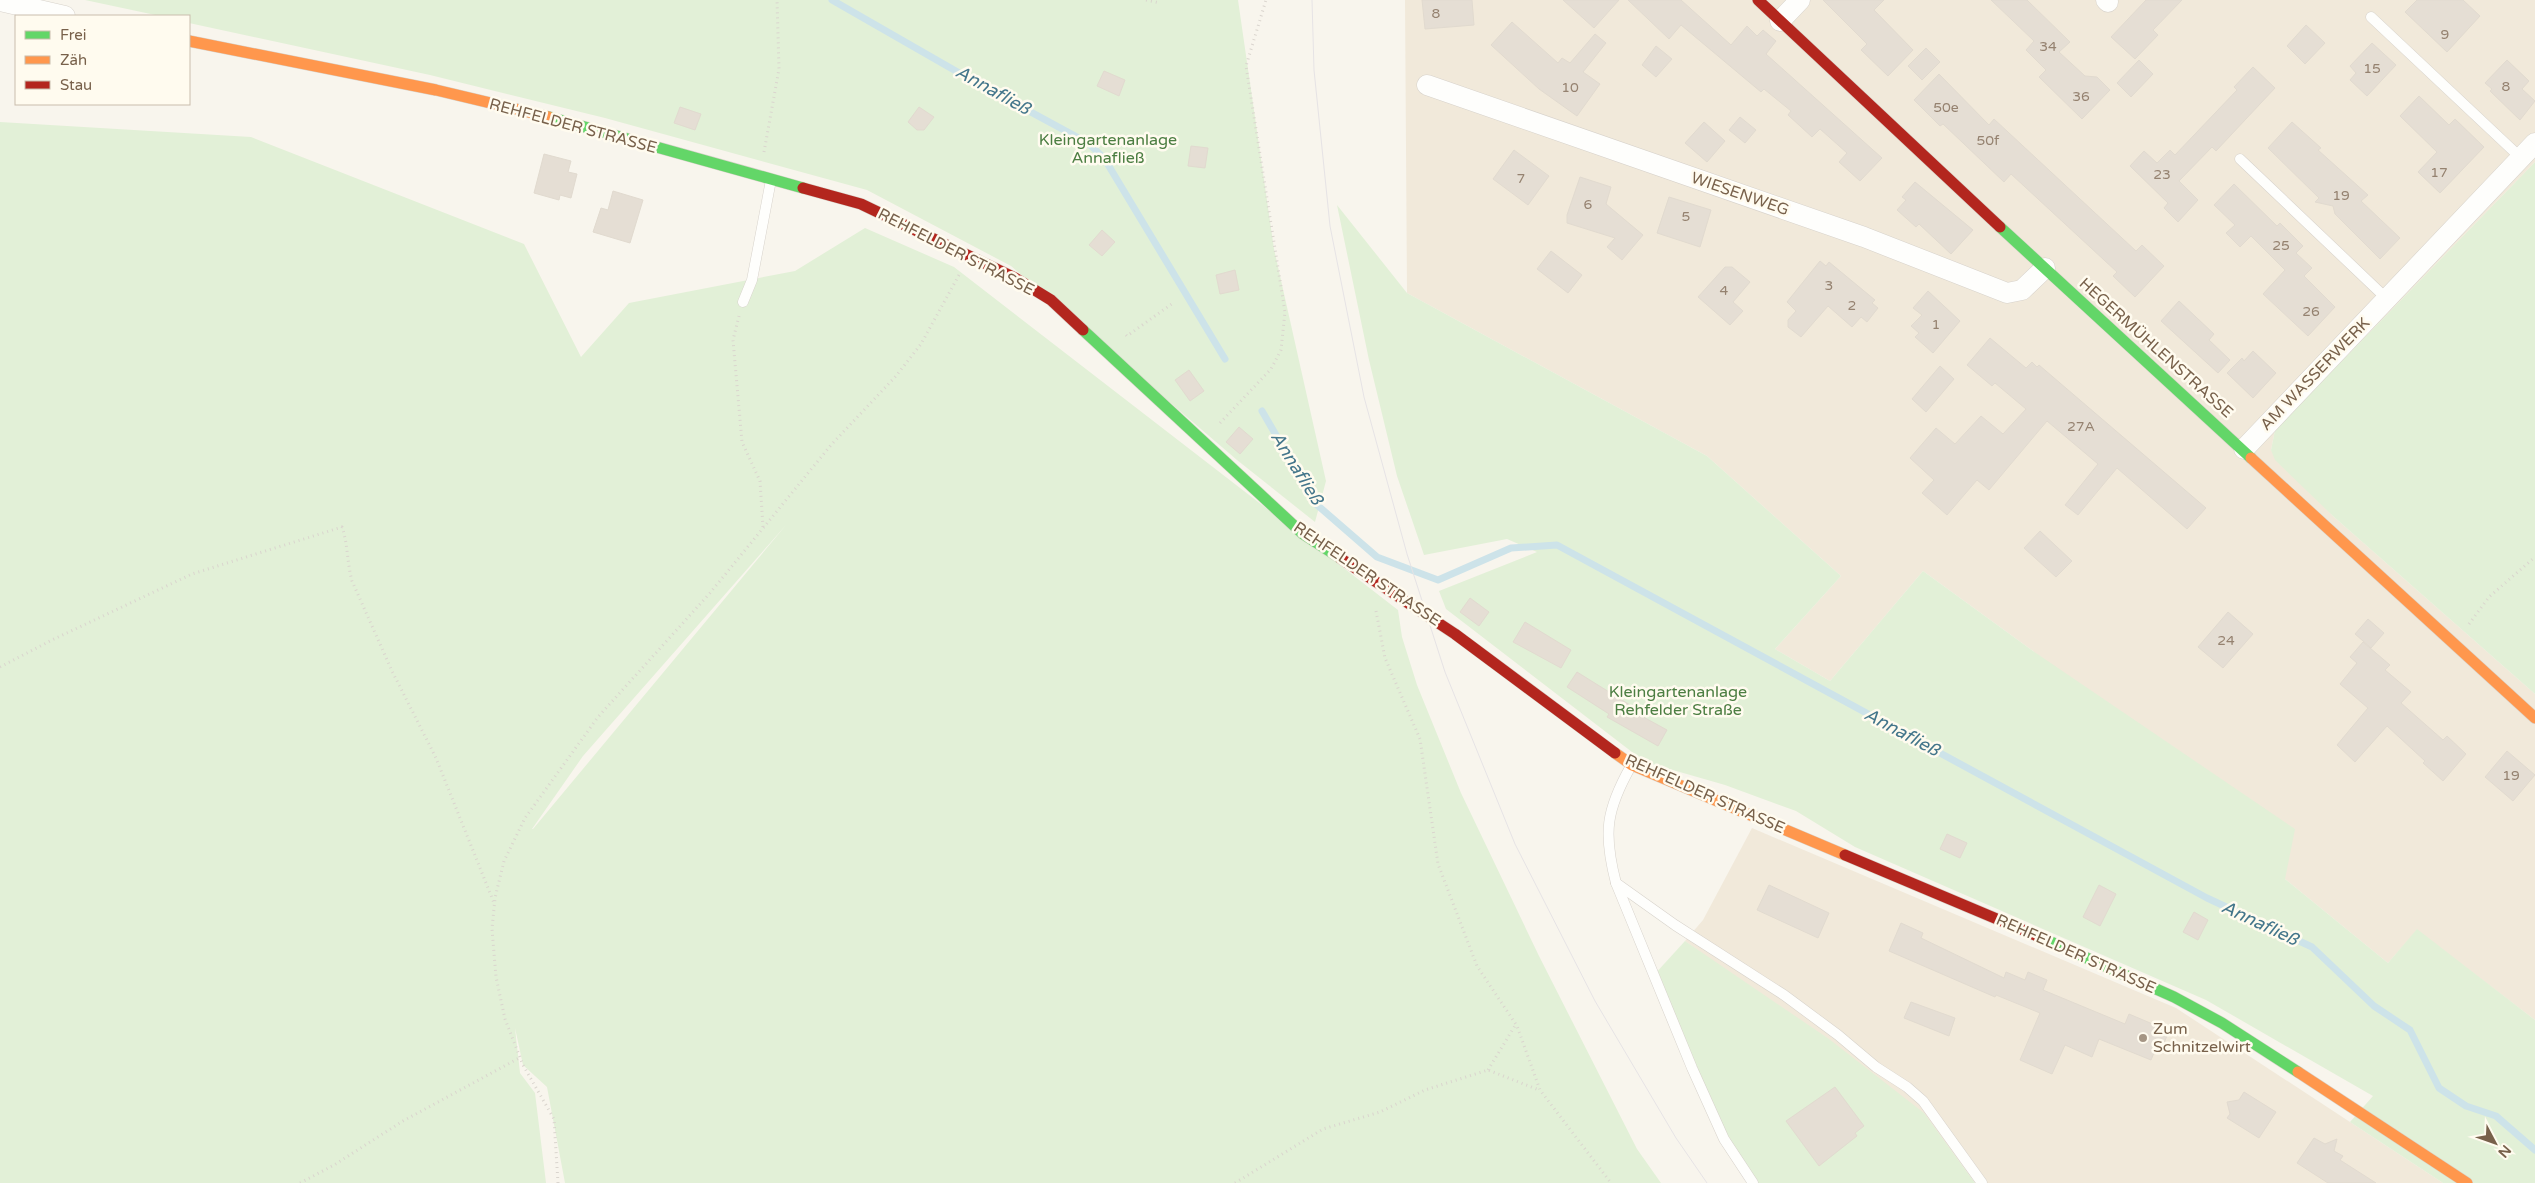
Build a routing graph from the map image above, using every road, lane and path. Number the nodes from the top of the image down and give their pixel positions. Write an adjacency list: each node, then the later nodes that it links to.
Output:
1 (777, 0): 14 (path)
2 (1146, 0): 7 (path)
3 (1266, 0): 22 (path)
4 (1758, 0): 10 (street, HEGERMÜHLENSTRASSE)
5 (1800, 0): 10 (street)
6 (0, 1): 8 (street)
7 (1160, 3)
8 (61, 15)
9 (2371, 17): 15 (lane)
10 (1780, 21): 19 (street, HEGERMÜHLENSTRASSE)
11 (190, 42): 17 (street, REHFELDER STRASSE)
12 (1428, 85): 19 (street, WIESENWEG)
13 (2535, 143): 15 (street, AM WASSERWERK)
14 (763, 157)
15 (2521, 158): 20 (street, AM WASSERWERK)
16 (2240, 159): 20 (lane)
17 (771, 180): 18 (street, REHFELDER STRASSE); 21 (lane)
18 (970, 255): 22 (street, REHFELDER STRASSE); 24 (path)
19 (2044, 268): 23 (street, HEGERMÜHLENSTRASSE)
20 (2387, 300): 23 (street, AM WASSERWERK)
21 (742, 302): 24 (path)
22 (1202, 441): 26 (street, REHFELDER STRASSE)
23 (2244, 449): 27 (street, HEGERMÜHLENSTRASSE)
24 (763, 528): 32 (path)
25 (2535, 557): 27 (path)
26 (1379, 586): 30 (street, REHFELDER STRASSE); 33 (path)
27 (2454, 645): 29 (street, HEGERMÜHLENSTRASSE)
28 (0, 667): 32 (path)
29 (2535, 718)
30 (1632, 765): 31 (lane); 43 (street, REHFELDER STRASSE)
31 (1616, 883): 41 (lane); 42 (lane)
32 (494, 905): 34 (path)
33 (1516, 1024): 35 (path); 36 (path)
34 (521, 1056): 37 (path); 38 (path)
35 (1488, 1070): 36 (path); 39 (path)
36 (1540, 1090): 40 (path)
37 (300, 1183)
38 (558, 1183)
39 (1235, 1183)
40 (1611, 1183)
41 (1753, 1183)
42 (1982, 1183)
43 (2467, 1183)

